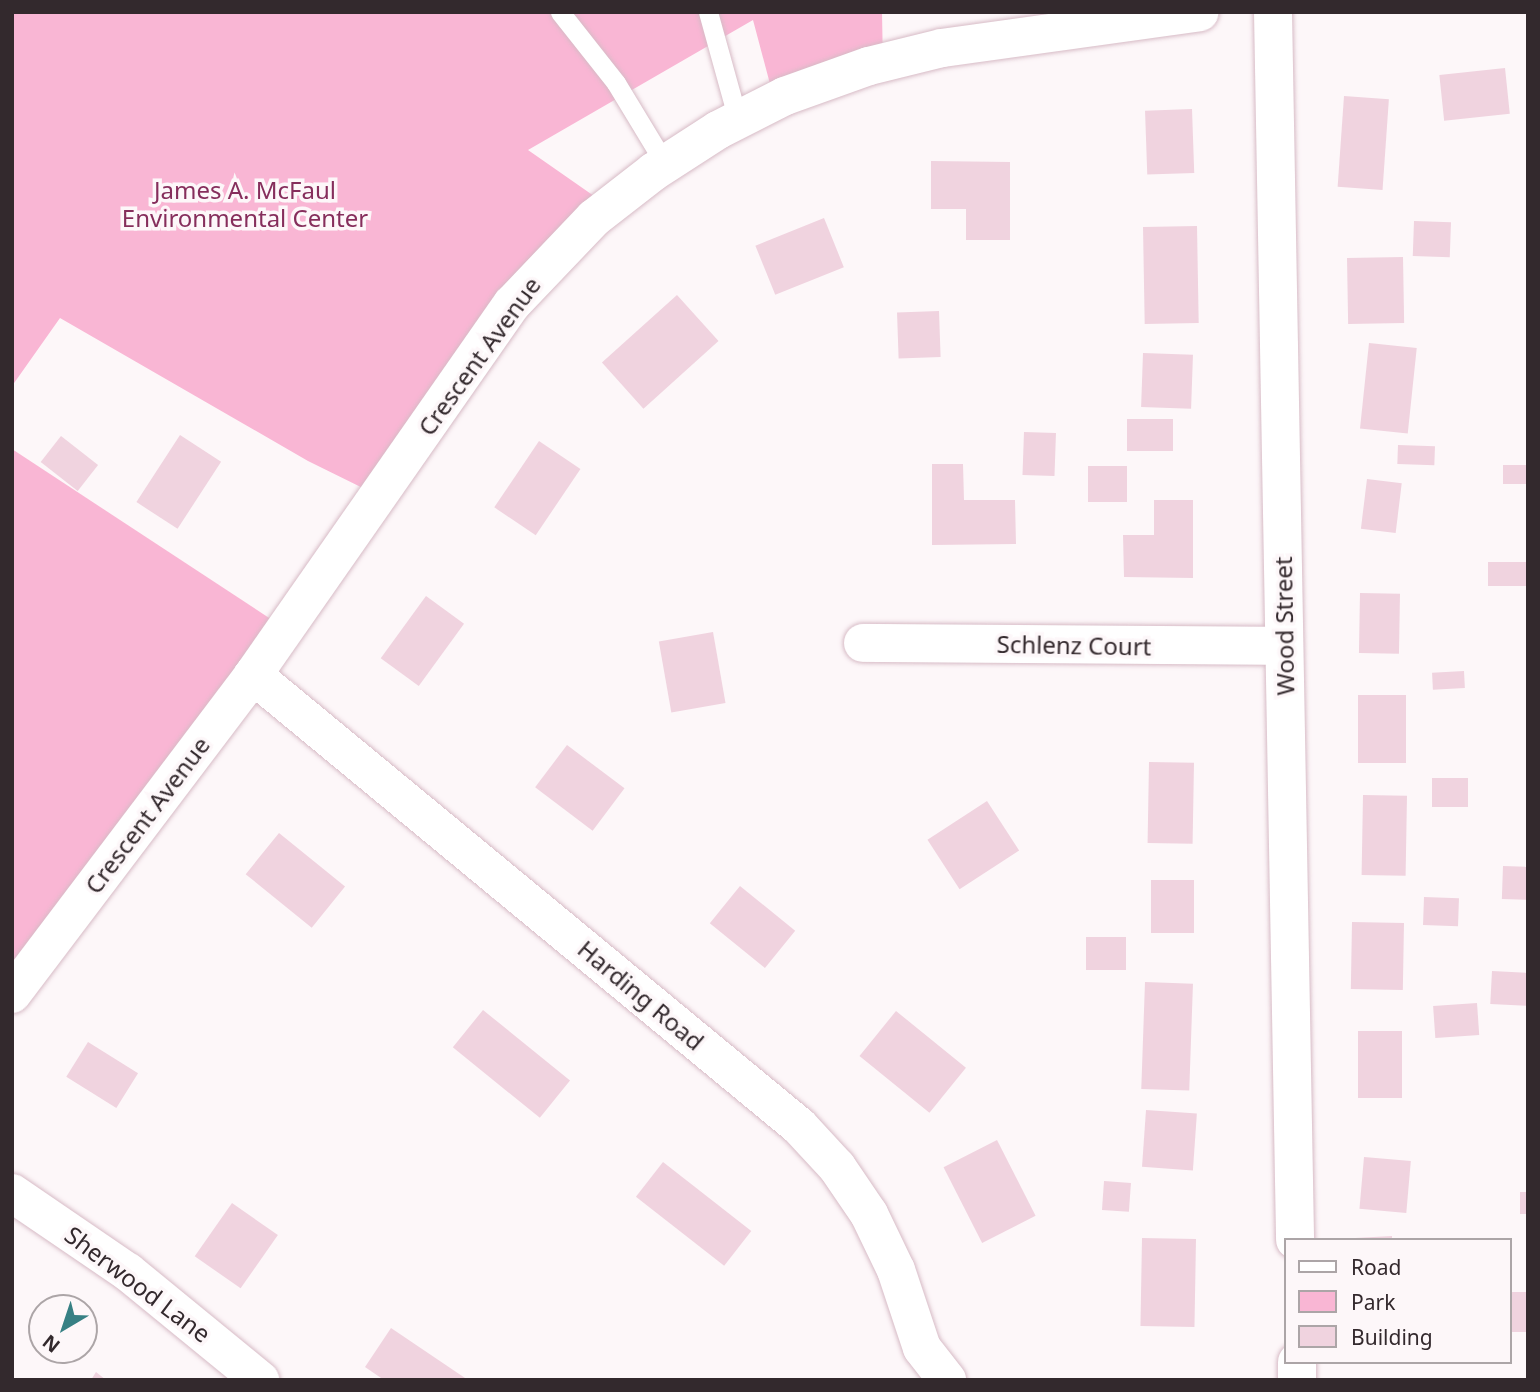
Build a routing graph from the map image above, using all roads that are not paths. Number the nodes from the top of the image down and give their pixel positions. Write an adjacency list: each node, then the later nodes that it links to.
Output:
1 (560, 12): 7 (lane)
2 (708, 12): 6 (lane)
3 (1200, 12): 5 (street, Crescent Avenue)
4 (1273, 12): 9 (street, Wood Street)
5 (1159, 15): 6 (street, Crescent Avenue)
6 (738, 120): 7 (street, Crescent Avenue)
7 (665, 164): 10 (street, Crescent Avenue)
8 (863, 643): 9 (street, Schlenz Court)
9 (1284, 646): 13 (street, Wood Street)
10 (253, 674): 11 (street, Crescent Avenue); 15 (street, Harding Road)
11 (12, 994)
12 (12, 1193): 14 (street, Sherwood Lane)
13 (1295, 1238)
14 (260, 1380)
15 (947, 1380)

